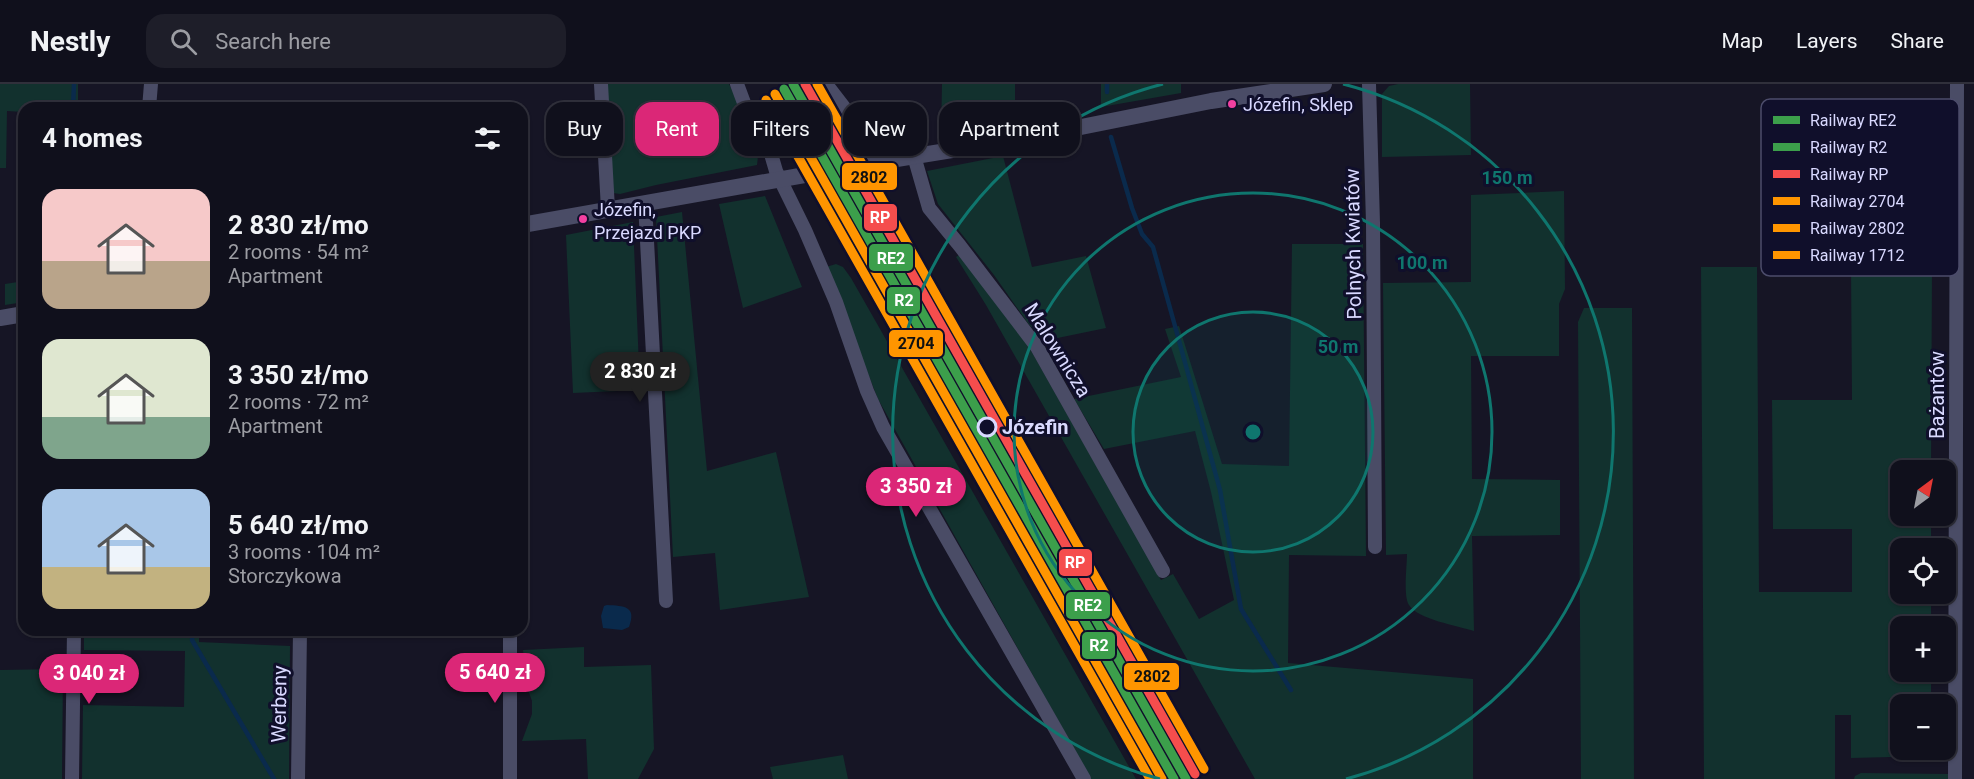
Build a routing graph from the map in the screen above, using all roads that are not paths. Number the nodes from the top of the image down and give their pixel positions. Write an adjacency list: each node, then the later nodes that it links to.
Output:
1 (151, 84): 9 (street)
2 (601, 84): 15 (street)
3 (737, 84): 13 (street)
4 (826, 84): 12 (street)
5 (1324, 84): 10 (street)
6 (1369, 84): 20 (street, Polnych Kwiatów)
7 (1958, 84): 8 (street, Bażantów)
8 (1958, 99)
9 (149, 102)
10 (927, 154)
11 (914, 156): 12 (street); 21 (street, Malownicza)
12 (878, 162): 13 (street)
13 (780, 180): 14 (street); 29 (street)
14 (645, 204): 15 (street); 22 (street)
15 (608, 209): 16 (street)
16 (528, 224)
17 (1957, 276): 30 (street, Bażantów)
18 (18, 315): 19 (street)
19 (0, 318)
20 (1375, 547)
21 (1163, 571)
22 (666, 601)
23 (74, 636): 26 (street)
24 (300, 636): 27 (street, Werbeny)
25 (510, 636): 28 (street)
26 (72, 779)
27 (298, 779)
28 (510, 779)
29 (1084, 779)
30 (1955, 779)

